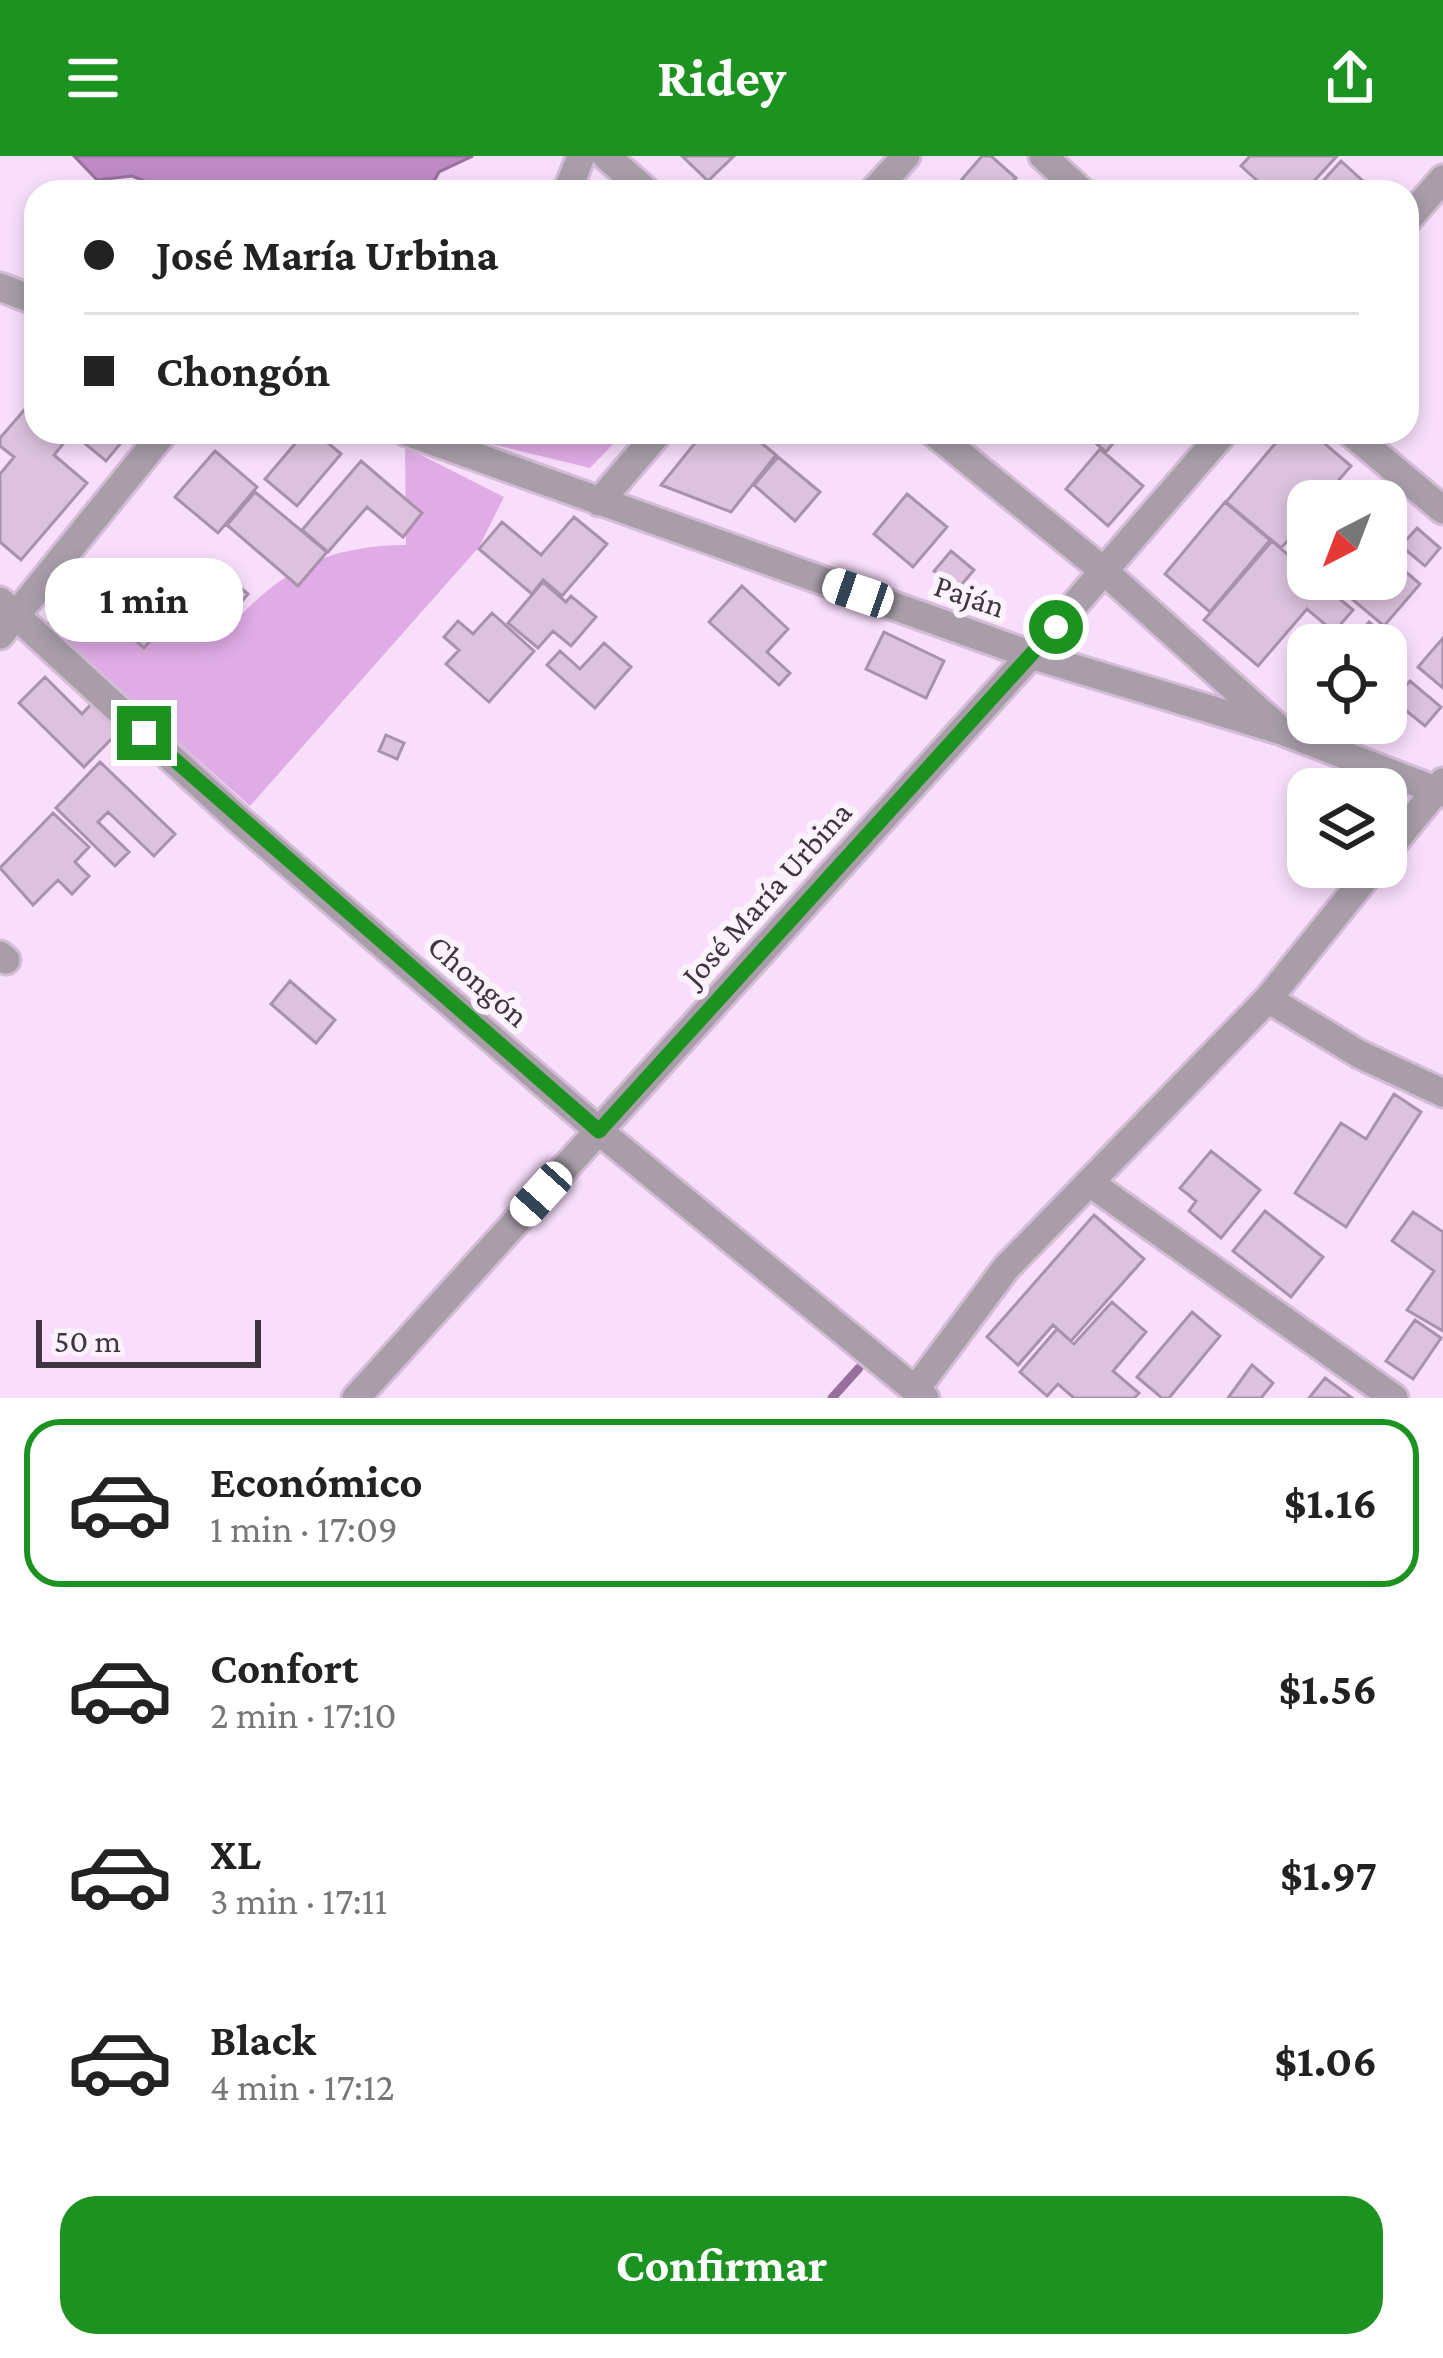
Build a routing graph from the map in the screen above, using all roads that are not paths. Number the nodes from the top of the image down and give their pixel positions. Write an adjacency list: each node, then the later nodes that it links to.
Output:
1 (606, 156): 7 (street)
2 (906, 156): 8 (street)
3 (1043, 156): 9 (street)
4 (1430, 156): 5 (street)
5 (1443, 168)
6 (1443, 179): 10 (street)
7 (633, 180)
8 (884, 180)
9 (1069, 180)
10 (1419, 206)
11 (154, 444): 20 (street)
12 (440, 444): 17 (street, Paján)
13 (649, 444): 17 (street)
14 (948, 444): 19 (street)
15 (1214, 444): 19 (street, José María Urbina)
16 (1364, 444): 18 (street)
17 (598, 502): 21 (street, Paján)
18 (1443, 510)
19 (1104, 571): 21 (street, José María Urbina); 22 (street)
20 (5, 618): 28 (street, Chongón)
21 (1031, 655): 22 (street, Paján); 28 (street, José María Urbina)
22 (1282, 731): 23 (street, Paján)
23 (1440, 788): 24 (street)
24 (1407, 827)
25 (1357, 888): 26 (street)
26 (1268, 999): 27 (street); 29 (street)
27 (1443, 1093)
28 (599, 1131): 30 (street, Chongón); 31 (street, José María Urbina)
29 (1090, 1183): 30 (street); 32 (street)
30 (921, 1393)
31 (356, 1398)
32 (1394, 1398)

